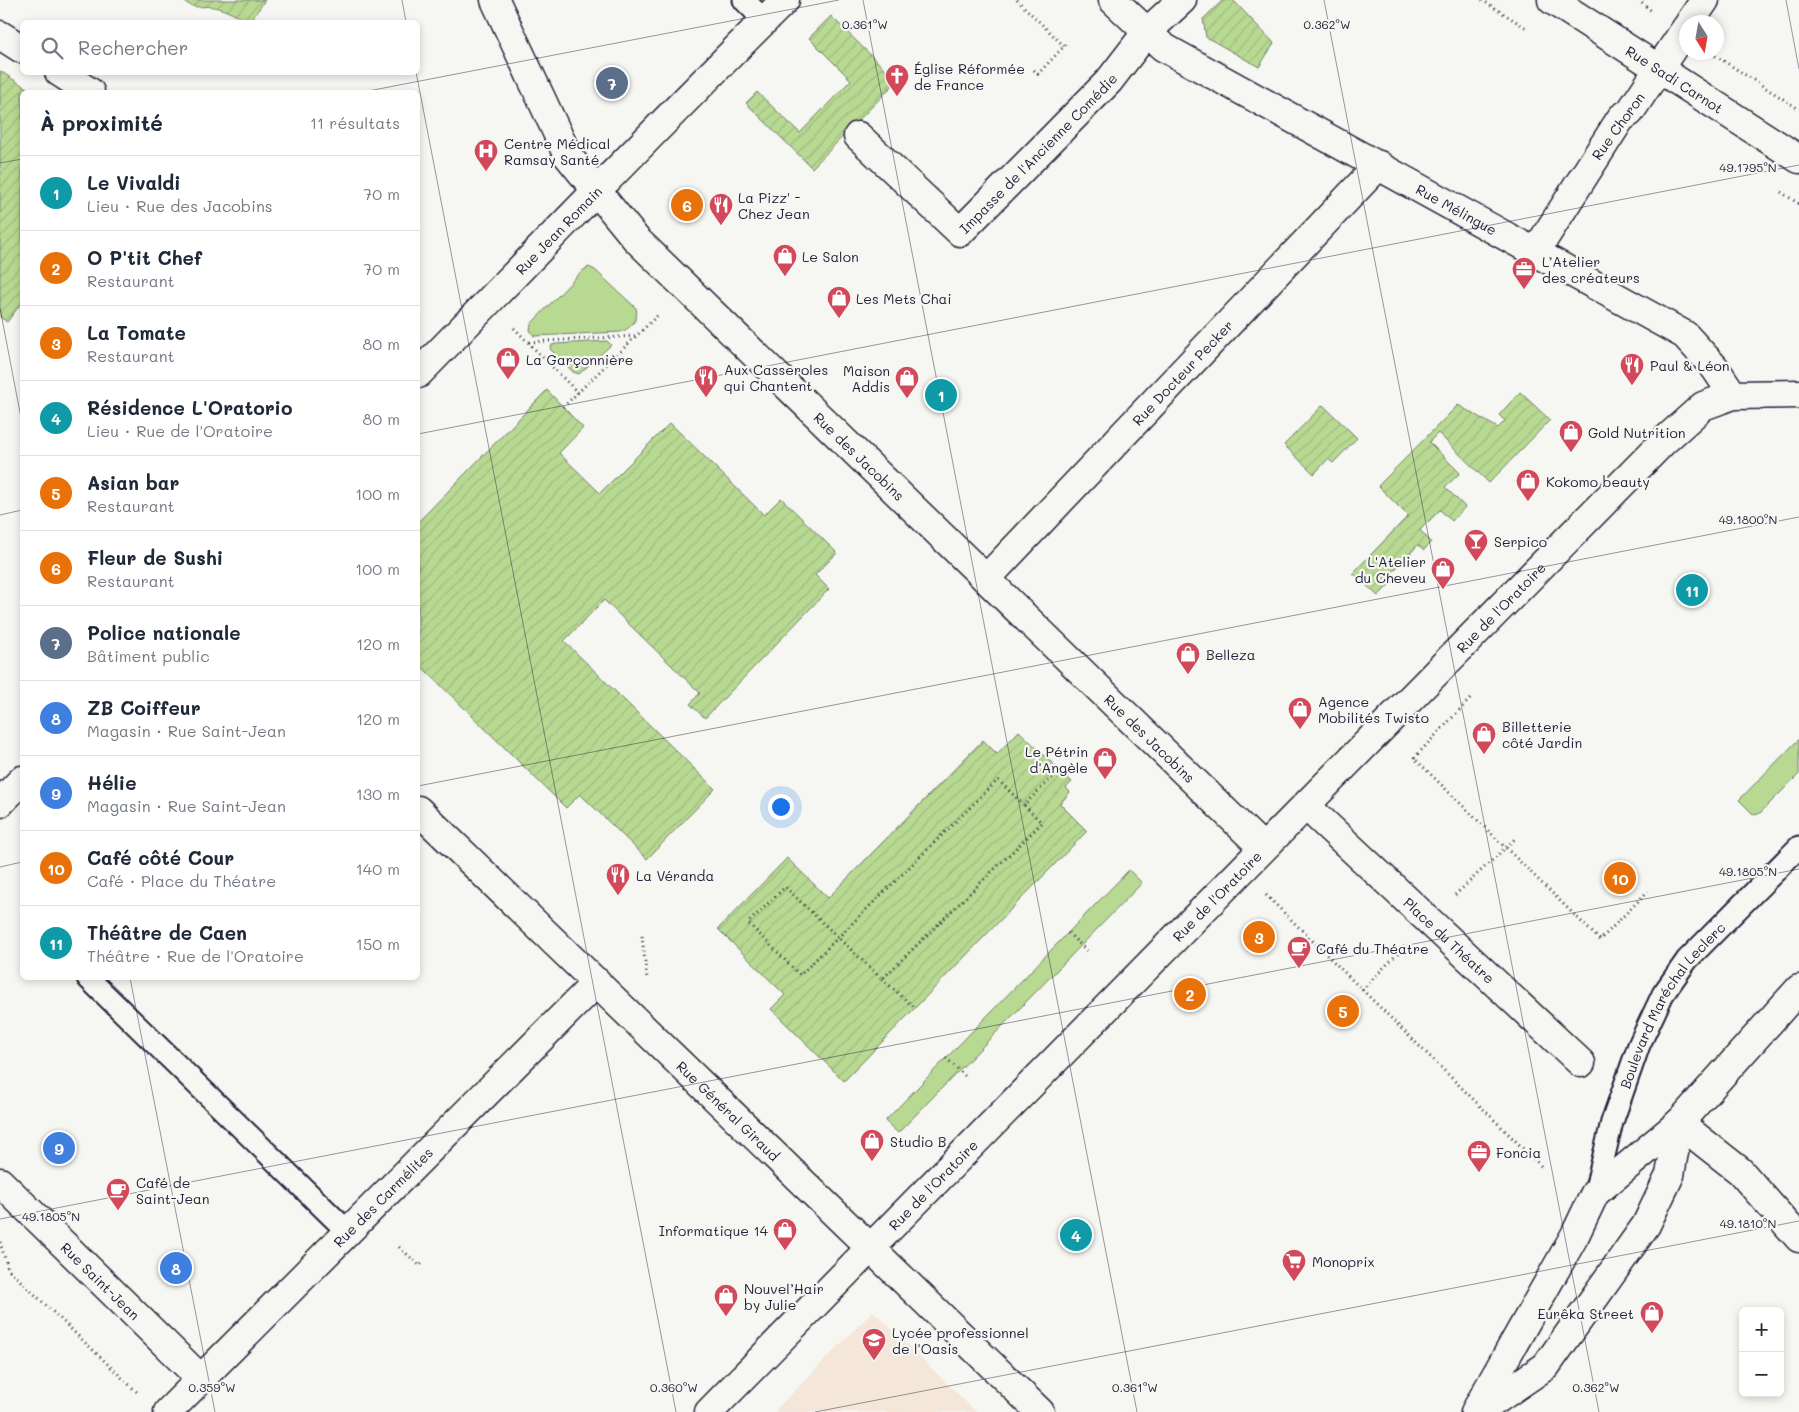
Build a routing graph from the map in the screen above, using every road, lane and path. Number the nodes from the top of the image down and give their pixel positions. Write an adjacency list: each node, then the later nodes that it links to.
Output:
1 (495, 0): 28 (street, Rue des Jacobins)
2 (744, 0): 12 (lane)
3 (785, 0): 12 (street, Rue Jean Romain)
4 (1017, 0): 17 (path)
5 (1113, 0): 13 (street, Rue Mélingue)
6 (1182, 0): 13 (street)
7 (1552, 0): 20 (street, Rue Sadi Carnot)
8 (1638, 0): 10 (path)
9 (1705, 0): 11 (street)
10 (1656, 14)
11 (1695, 15)
12 (764, 20): 28 (street, Rue Jean Romain)
13 (1146, 33): 25 (street, Impasse de l'Ancienne Comédie); 27 (street, Rue Mélingue)
14 (0, 35): 18 (street)
15 (1679, 39): 20 (street, Rue Choron)
16 (1068, 42): 17 (path)
17 (1064, 46): 21 (path)
18 (20, 48)
19 (1722, 60): 24 (path)
20 (1660, 68): 26 (street, Rue Sadi Carnot); 29 (street, Rue Choron)
21 (1034, 70)
22 (64, 75): 23 (street)
23 (87, 90)
24 (1799, 109)
25 (858, 136)
26 (1799, 159)
27 (1378, 165): 29 (street, Rue Mélingue); 39 (street, Rue Docteur Pecker)
28 (596, 192): 34 (street, Rue Jean Romain); 39 (street, Rue des Jacobins)
29 (1536, 252): 37 (street, Rue Mélingue)
30 (659, 314): 32 (path)
31 (514, 328): 33 (path)
32 (636, 336): 33 (path); 35 (path)
33 (529, 342): 35 (path)
34 (420, 372)
35 (578, 393): 38 (path)
36 (1799, 394): 37 (street)
37 (1733, 395): 48 (street, Rue de l'Oratoire)
38 (563, 408)
39 (986, 579): 48 (street, Rue des Jacobins)
40 (1470, 699): 49 (path)
41 (1059, 771): 44 (path)
42 (20, 782): 43 (street)
43 (0, 804)
44 (1024, 805): 56 (path); 58 (path)
45 (420, 812): 61 (street, Rue Général Giraud)
46 (1318, 817): 65 (street, Place du Théatre)
47 (1516, 837): 49 (path)
48 (1262, 847): 75 (street, Rue de l'Oratoire)
49 (1505, 847): 51 (path); 53 (path)
50 (1799, 847): 70 (lane, Boulevard Maréchal Leclerc)
51 (1485, 866)
52 (1259, 889): 68 (path)
53 (1648, 891)
54 (1068, 933): 57 (path)
55 (642, 936): 60 (path)
56 (840, 937): 56 (path); 58 (path)
57 (1089, 953)
58 (882, 979): 63 (path)
59 (90, 980): 71 (lane)
60 (647, 980)
61 (597, 982): 71 (street, Rue des Carmélites); 75 (street, Rue Général Giraud)
62 (1799, 989): 67 (street, Boulevard Maréchal Leclerc)
63 (914, 1008)
64 (946, 1058): 66 (path)
65 (1581, 1063)
66 (966, 1077)
67 (1679, 1123): 70 (street, Boulevard Maréchal Leclerc); 72 (street); 82 (street, Boulevard Maréchal Leclerc)
68 (1542, 1167)
69 (0, 1182): 77 (street, Rue Saint-Jean)
70 (1596, 1194): 82 (street, Boulevard Maréchal Leclerc)
71 (347, 1231): 77 (street, Rue des Carmélites)
72 (1799, 1238)
73 (0, 1242): 78 (path)
74 (399, 1246): 76 (path)
75 (870, 1247): 80 (street, Rue de l'Oratoire); 81 (street, Rue Général Giraud)
76 (423, 1262)
77 (200, 1380): 79 (street, Rue des Carmélites)
78 (139, 1395)
79 (168, 1412)
80 (709, 1412)
81 (1040, 1412)
82 (1477, 1412)

